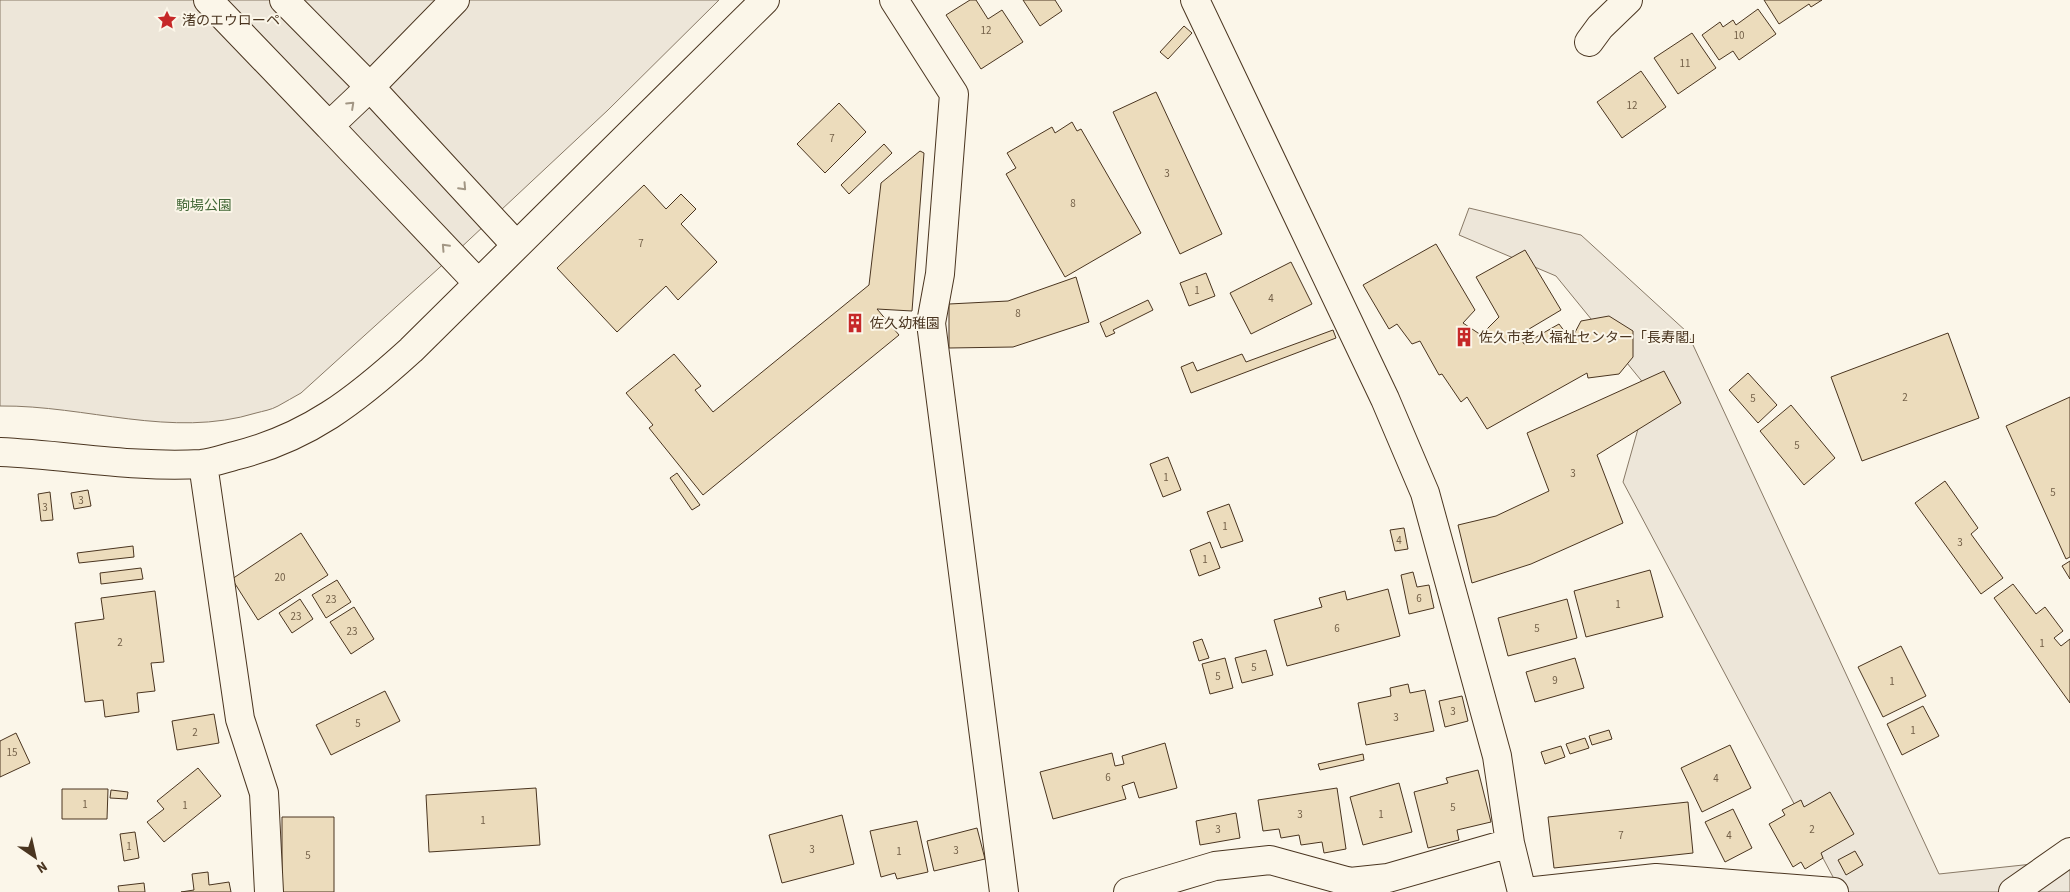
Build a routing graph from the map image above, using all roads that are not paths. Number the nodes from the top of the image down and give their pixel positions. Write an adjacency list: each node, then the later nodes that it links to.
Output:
1 (208, 0): 10 (street)
2 (284, 0): 9 (street)
3 (765, 0): 11 (street)
4 (894, 0): 18 (street)
5 (1196, 0): 15 (street)
6 (1628, 0): 8 (street)
7 (446, 3): 9 (street)
8 (1589, 42)
9 (370, 87): 10 (street, one-way to 9); 11 (street, one-way to 11)
10 (329, 126): 12 (street, one-way to 10)
11 (516, 244): 12 (street)
12 (478, 283): 14 (street)
13 (0, 452): 14 (street)
14 (203, 464): 17 (street)
15 (1510, 843): 19 (street); 20 (street)
16 (2070, 852): 22 (street)
17 (269, 892)
18 (1004, 892)
19 (1128, 892)
20 (1523, 892): 21 (street)
21 (1834, 892)
22 (2013, 892)

